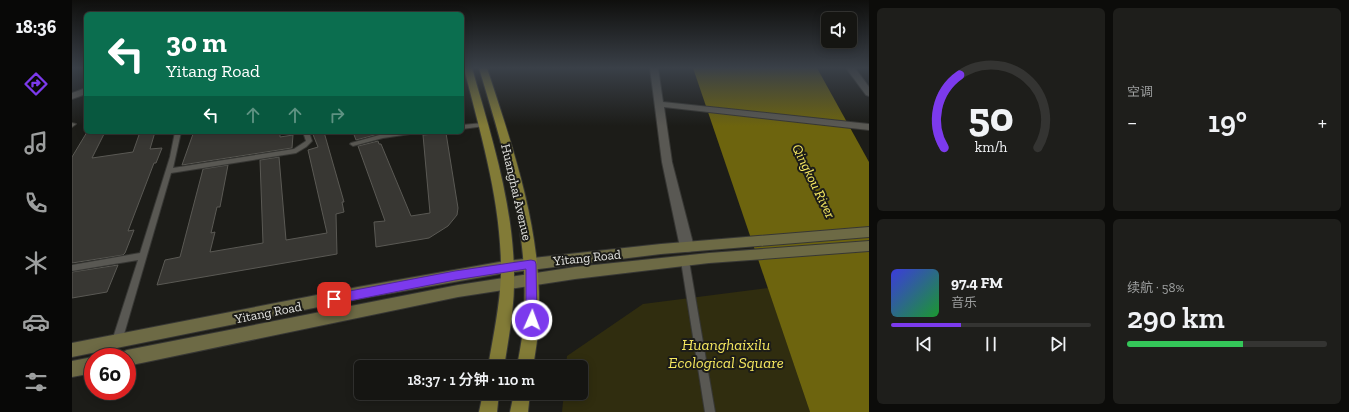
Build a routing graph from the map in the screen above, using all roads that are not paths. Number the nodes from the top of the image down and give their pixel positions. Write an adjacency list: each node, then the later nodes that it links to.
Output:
1 (473, 87): 7 (main road, Huanghai Avenue)
2 (489, 87): 20 (main road, Huanghai Avenue)
3 (657, 87): 6 (street)
4 (84, 92): 5 (street)
5 (72, 96)
6 (659, 104): 9 (street); 18 (street)
7 (483, 125): 8 (lane); 22 (main road, Huanghai Avenue)
8 (464, 127)
9 (869, 127)
10 (177, 134): 14 (lane)
11 (306, 134): 14 (lane)
12 (396, 134): 13 (lane)
13 (353, 144)
14 (168, 171): 19 (lane)
15 (869, 232): 17 (main road, Yitang Road)
16 (869, 246): 17 (main road, Yitang Road)
17 (707, 251): 18 (main road, Yitang Road)
18 (686, 254): 20 (main road, Yitang Road); 23 (main road, Yitang Road); 36 (lane)
19 (143, 256): 21 (lane); 25 (lane)
20 (531, 264): 22 (main road, Yitang Road); 23 (main road, Huanghai Avenue)
21 (72, 268)
22 (507, 268): 24 (main road, Huanghai Avenue); 25 (main road, Yitang Road)
23 (532, 280): 24 (main road, Yitang Road); 29 (main road, Huanghai Avenue)
24 (507, 284): 27 (main road, Yitang Road); 28 (main road, Huanghai Avenue)
25 (117, 341): 26 (main road, Yitang Road)
26 (72, 350)
27 (136, 356)
28 (497, 360)
29 (527, 360)
30 (84, 367): 31 (main road)
31 (72, 369)
32 (490, 400): 34 (main road)
33 (521, 400): 35 (main road)
34 (488, 412)
35 (520, 412)
36 (710, 412)

